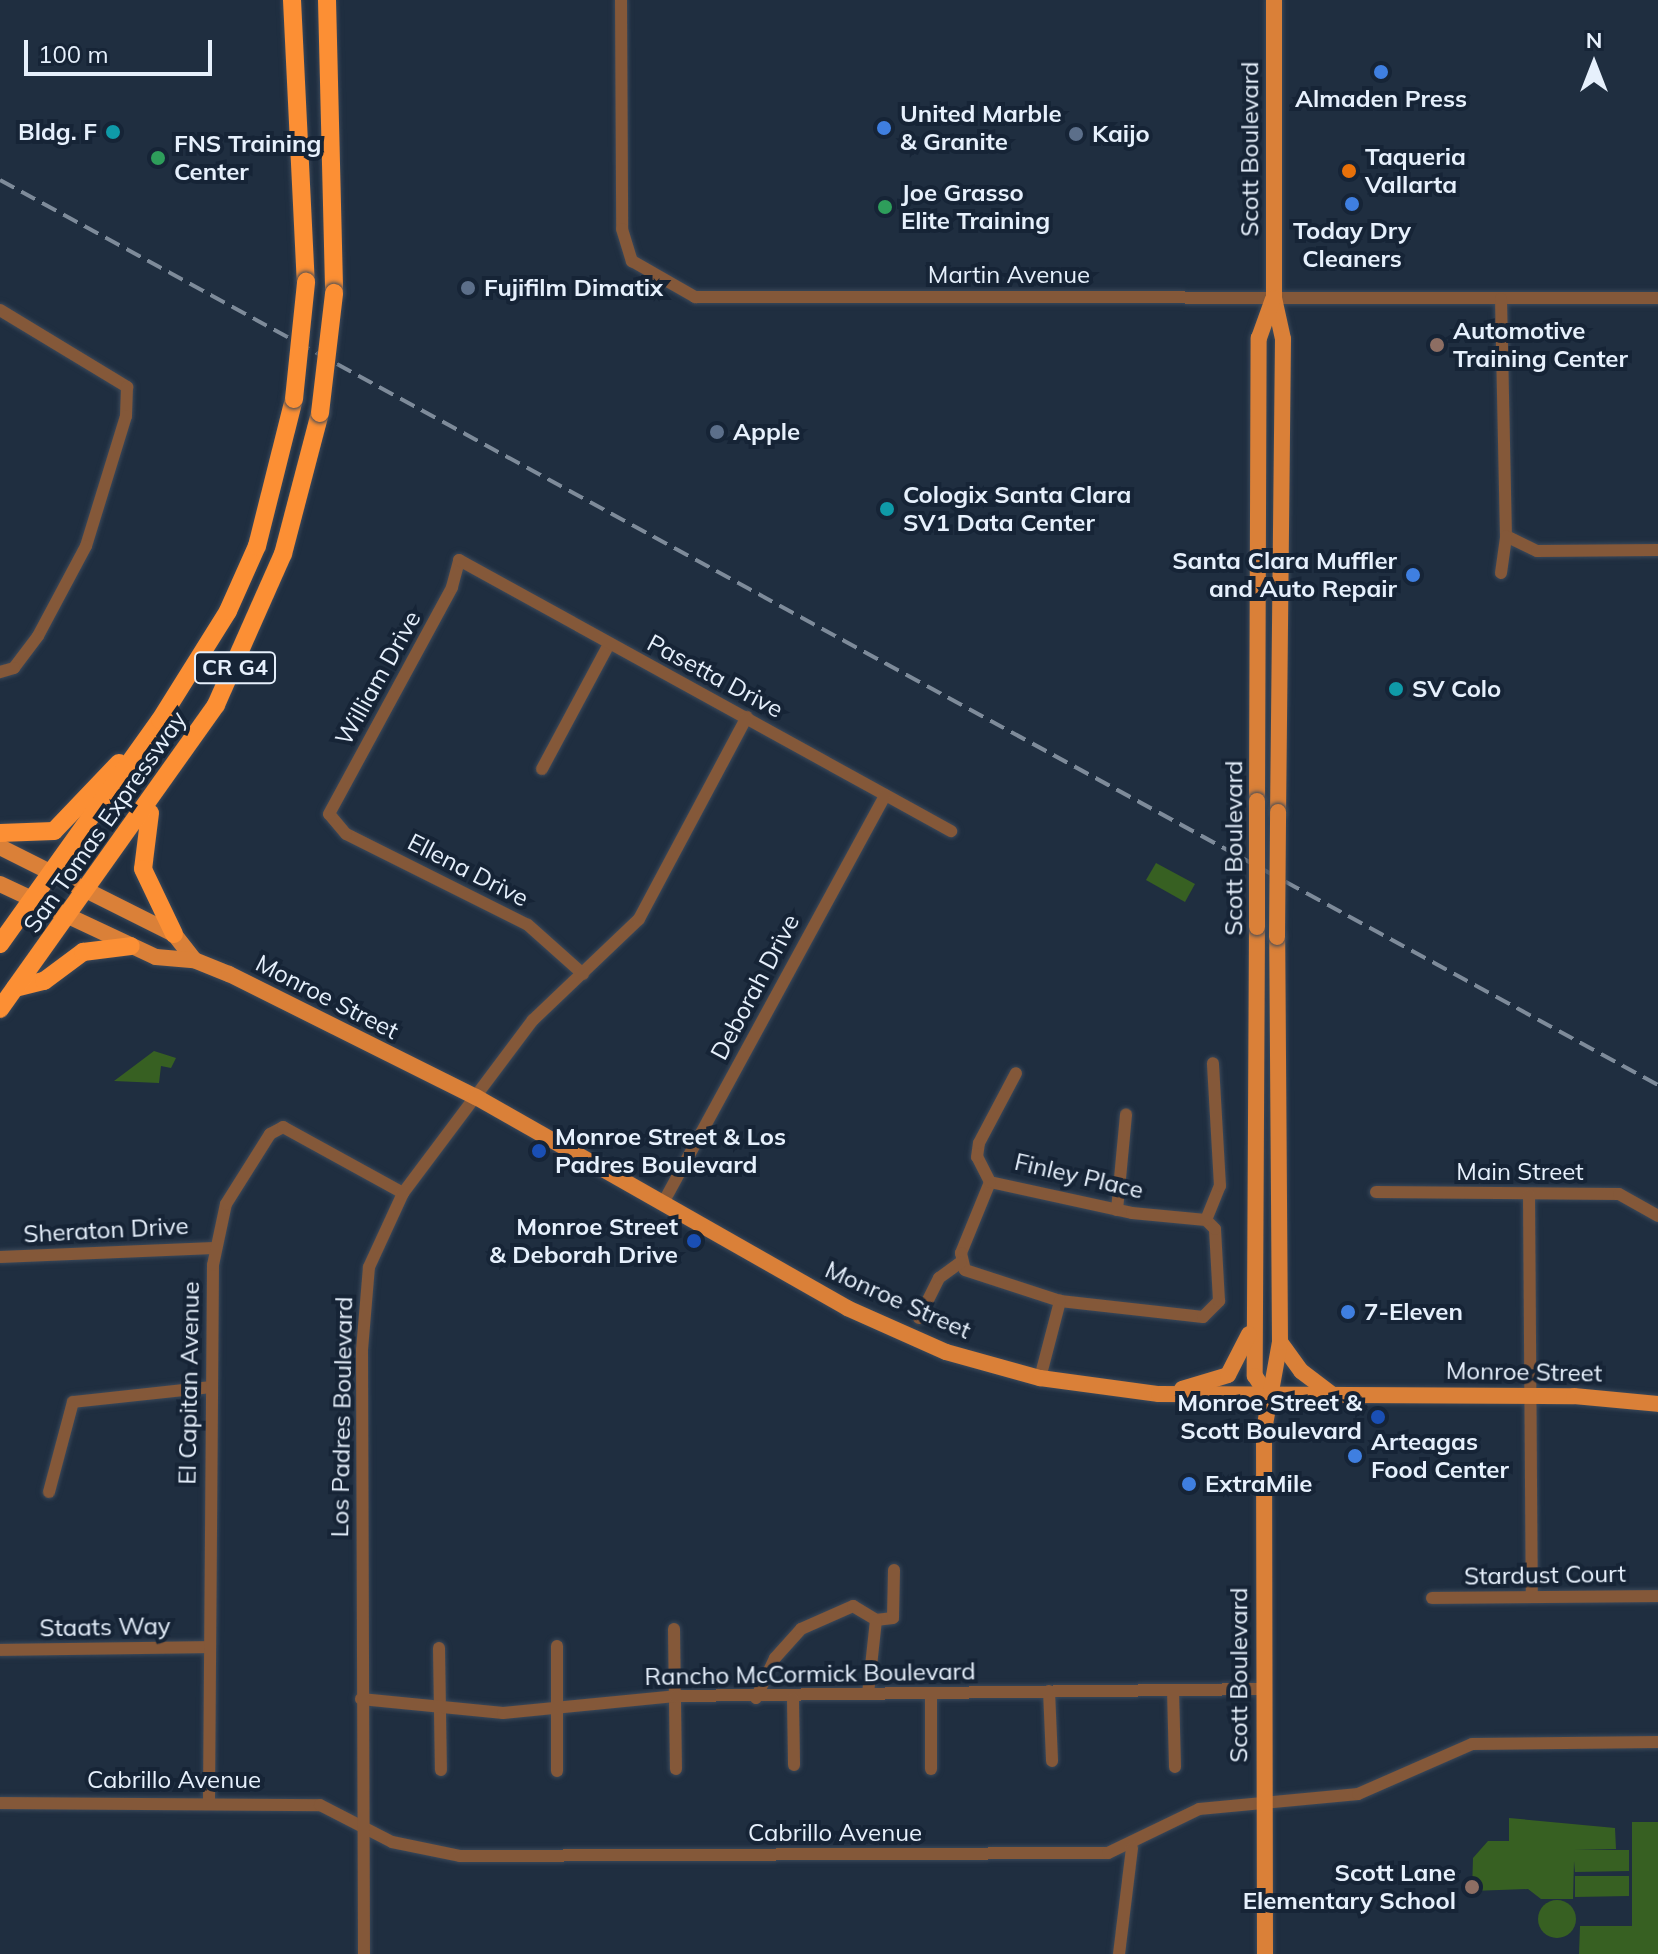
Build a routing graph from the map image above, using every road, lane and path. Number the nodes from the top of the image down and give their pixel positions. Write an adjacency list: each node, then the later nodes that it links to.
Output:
1 (292, 0): 16 (highway, San Tomas Expressway / CR G4, bridge)
2 (327, 0): 19 (highway, San Tomas Expressway / CR G4, bridge)
3 (621, 0): 5 (street, Martin Avenue)
4 (1274, 0): 5 (main road, Scott Boulevard)
5 (1274, 298): 7 (street, Martin Avenue); 52 (main road, Scott Boulevard, bridge); 54 (main road, Scott Boulevard, bridge)
6 (1658, 298): 7 (street, Martin Avenue)
7 (1501, 299): 9 (street)
8 (0, 310): 14 (street)
9 (1506, 536): 10 (street); 12 (street)
10 (1658, 550)
11 (459, 560): 13 (street, Pasetta Drive); 20 (street, William Drive)
12 (1501, 573)
13 (609, 644): 15 (street, Pasetta Drive); 17 (street)
14 (0, 672)
15 (747, 717): 18 (street, Pasetta Drive); 33 (street, Los Padres Boulevard)
16 (160, 720): 22 (highway); 24 (highway, San Tomas Expressway / CR G4)
17 (542, 769)
18 (885, 795): 21 (street, Pasetta Drive); 44 (street, Deborah Drive)
19 (151, 805): 26 (highway, San Tomas Expressway / CR G4); 29 (highway)
20 (329, 814): 33 (street, Ellena Drive)
21 (951, 831)
22 (0, 833)
23 (0, 847): 24 (main road, Monroe Street)
24 (52, 874): 26 (main road, Monroe Street); 27 (highway, San Tomas Expressway / CR G4)
25 (0, 884): 27 (main road, Monroe Street)
26 (86, 892): 28 (highway, San Tomas Expressway / CR G4); 29 (main road, Monroe Street)
27 (34, 900): 28 (main road, Monroe Street); 30 (highway, San Tomas Expressway / CR G4)
28 (68, 916): 31 (main road, Monroe Street); 34 (highway, San Tomas Expressway / CR G4)
29 (174, 934): 32 (main road, Monroe Street)
30 (0, 944)
31 (131, 946): 32 (main road, Monroe Street); 34 (highway)
32 (194, 960): 38 (main road, Monroe Street)
33 (583, 974): 38 (street, Los Padres Boulevard)
34 (15, 988): 35 (highway, San Tomas Expressway / CR G4)
35 (0, 1009)
36 (1213, 1063): 47 (street)
37 (1016, 1073): 40 (street)
38 (476, 1097): 42 (street, Los Padres Boulevard); 44 (main road, Monroe Street)
39 (1126, 1114): 45 (street)
40 (990, 1182): 45 (street, Finley Place); 50 (street)
41 (1376, 1192): 43 (street, Main Street)
42 (403, 1193): 48 (street, El Capitan Avenue); 80 (street, Los Padres Boulevard)
43 (1529, 1195): 46 (street, Main Street); 59 (street)
44 (664, 1201): 55 (main road, Monroe Street)
45 (1117, 1210): 47 (street, Finley Place)
46 (1658, 1216)
47 (1206, 1220): 51 (street)
48 (214, 1248): 49 (street, Sheraton Drive); 56 (street, El Capitan Avenue)
49 (0, 1257)
50 (961, 1262): 51 (street); 53 (street)
51 (1060, 1301): 55 (street)
52 (1255, 1304): 57 (main road); 60 (main road, Scott Boulevard)
53 (919, 1318)
54 (1280, 1342): 58 (main road); 60 (main road, Scott Boulevard)
55 (1040, 1378): 57 (main road, Monroe Street)
56 (210, 1387): 62 (street); 70 (street, El Capitan Avenue)
57 (1159, 1394): 60 (main road, Monroe Street)
58 (1333, 1395): 59 (main road, Monroe Street); 60 (main road, Monroe Street)
59 (1530, 1395): 61 (main road, Monroe Street); 64 (street)
60 (1268, 1396): 73 (main road, Scott Boulevard)
61 (1658, 1404)
62 (49, 1492)
63 (894, 1570): 67 (street)
64 (1532, 1596): 65 (street, Stardust Court); 66 (street, Stardust Court)
65 (1658, 1596)
66 (1432, 1598)
67 (876, 1620): 77 (street); 79 (street)
68 (674, 1629): 78 (street)
69 (557, 1646): 82 (street)
70 (210, 1647): 72 (street, Staats Way); 92 (street, El Capitan Avenue)
71 (439, 1648): 83 (street)
72 (0, 1650)
73 (1262, 1689): 74 (street, Rancho McCormick Boulevard); 94 (main road, Scott Boulevard)
74 (1173, 1690): 75 (street, Rancho McCormick Boulevard); 87 (street)
75 (1049, 1691): 76 (street, Rancho McCormick Boulevard); 85 (street)
76 (931, 1693): 77 (street, Rancho McCormick Boulevard); 89 (street)
77 (868, 1694): 81 (street, Rancho McCormick Boulevard)
78 (675, 1696): 79 (street, Rancho McCormick Boulevard); 82 (street, Rancho McCormick Boulevard); 88 (street)
79 (756, 1698): 81 (street, Rancho McCormick Boulevard)
80 (361, 1699): 83 (street, Rancho McCormick Boulevard); 95 (street, Los Padres Boulevard)
81 (793, 1699): 86 (street)
82 (557, 1703): 83 (street, Rancho McCormick Boulevard); 91 (street)
83 (439, 1705): 90 (street)
84 (1658, 1742): 94 (street, Cabrillo Avenue)
85 (1052, 1761)
86 (794, 1765)
87 (1175, 1767)
88 (676, 1769)
89 (931, 1769)
90 (441, 1770)
91 (557, 1771)
92 (209, 1799): 93 (street, Cabrillo Avenue); 95 (street, Cabrillo Avenue)
93 (0, 1803)
94 (1264, 1804): 96 (street, Cabrillo Avenue); 99 (main road, Scott Boulevard)
95 (361, 1824): 96 (street, Cabrillo Avenue); 97 (street, Los Padres Boulevard)
96 (1132, 1848): 98 (street)
97 (364, 1954)
98 (1119, 1954)
99 (1265, 1954)

